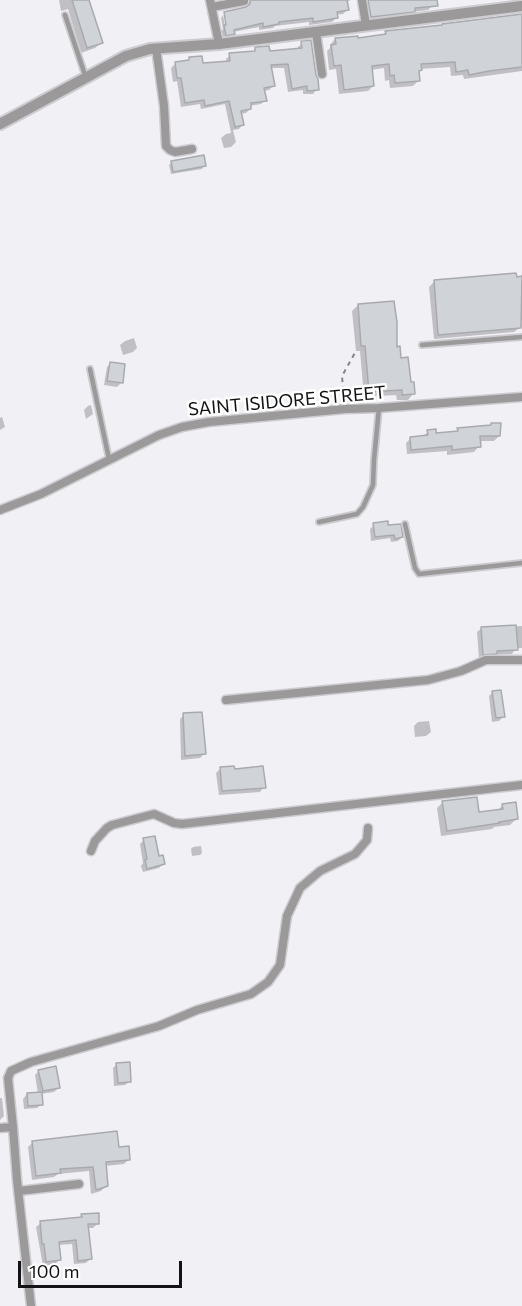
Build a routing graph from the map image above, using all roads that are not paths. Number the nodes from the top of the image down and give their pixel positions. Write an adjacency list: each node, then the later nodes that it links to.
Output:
1 (362, 0): 6 (street)
2 (244, 1): 3 (street)
3 (211, 3): 8 (street)
4 (522, 6): 6 (street)
5 (64, 15): 11 (lane)
6 (366, 26): 7 (street)
7 (316, 32): 8 (street); 10 (street)
8 (219, 44): 9 (street)
9 (156, 48): 11 (street); 13 (street)
10 (322, 74)
11 (86, 78): 12 (street)
12 (0, 124)
13 (192, 148)
14 (522, 338): 15 (lane)
15 (422, 345)
16 (90, 369): 19 (lane)
17 (522, 397): 18 (street, SAINT ISIDORE STREET)
18 (380, 408): 19 (street, SAINT ISIDORE STREET); 21 (lane)
19 (109, 459): 20 (street, SAINT ISIDORE STREET)
20 (0, 510)
21 (319, 522)
22 (405, 524): 23 (lane)
23 (522, 563)
24 (522, 660): 25 (street)
25 (226, 700)
26 (522, 785): 28 (street)
27 (368, 828): 29 (street)
28 (91, 851)
29 (13, 1127): 30 (street); 32 (street)
30 (0, 1128)
31 (79, 1184): 32 (street)
32 (19, 1191): 33 (street)
33 (31, 1306)

